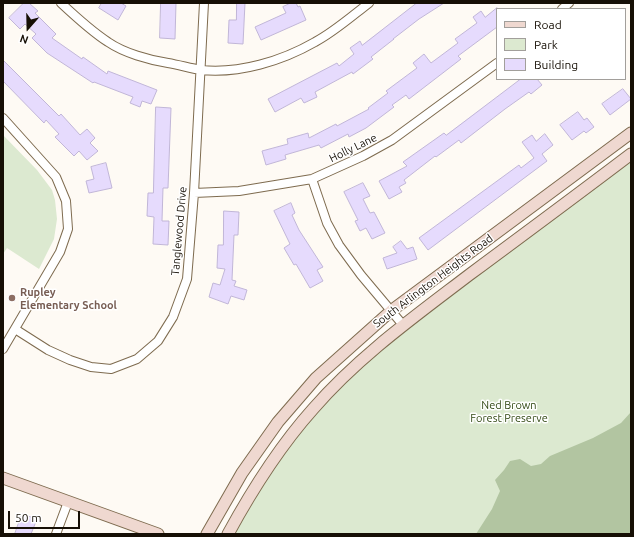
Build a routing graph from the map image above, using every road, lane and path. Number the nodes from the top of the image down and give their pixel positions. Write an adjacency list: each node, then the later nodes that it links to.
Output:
1 (61, 3): 5 (street)
2 (204, 3): 5 (street, Tanglewood Drive)
3 (369, 3): 5 (street)
4 (496, 64): 9 (street, Holly Lane)
5 (201, 70): 10 (street, Tanglewood Drive)
6 (3, 118): 13 (street)
7 (631, 133): 11 (main road, South Arlington Heights Road)
8 (631, 154): 12 (main road, South Arlington Heights Road)
9 (312, 179): 10 (street, Holly Lane); 11 (street)
10 (194, 193): 13 (street, Tanglewood Drive)
11 (390, 310): 12 (street); 19 (main road, South Arlington Heights Road)
12 (403, 325): 20 (main road, South Arlington Heights Road)
13 (15, 329): 14 (street)
14 (3, 349)
15 (3, 478): 16 (main road)
16 (68, 502): 17 (street); 18 (main road)
17 (56, 534)
18 (158, 534)
19 (207, 534)
20 (228, 534)

